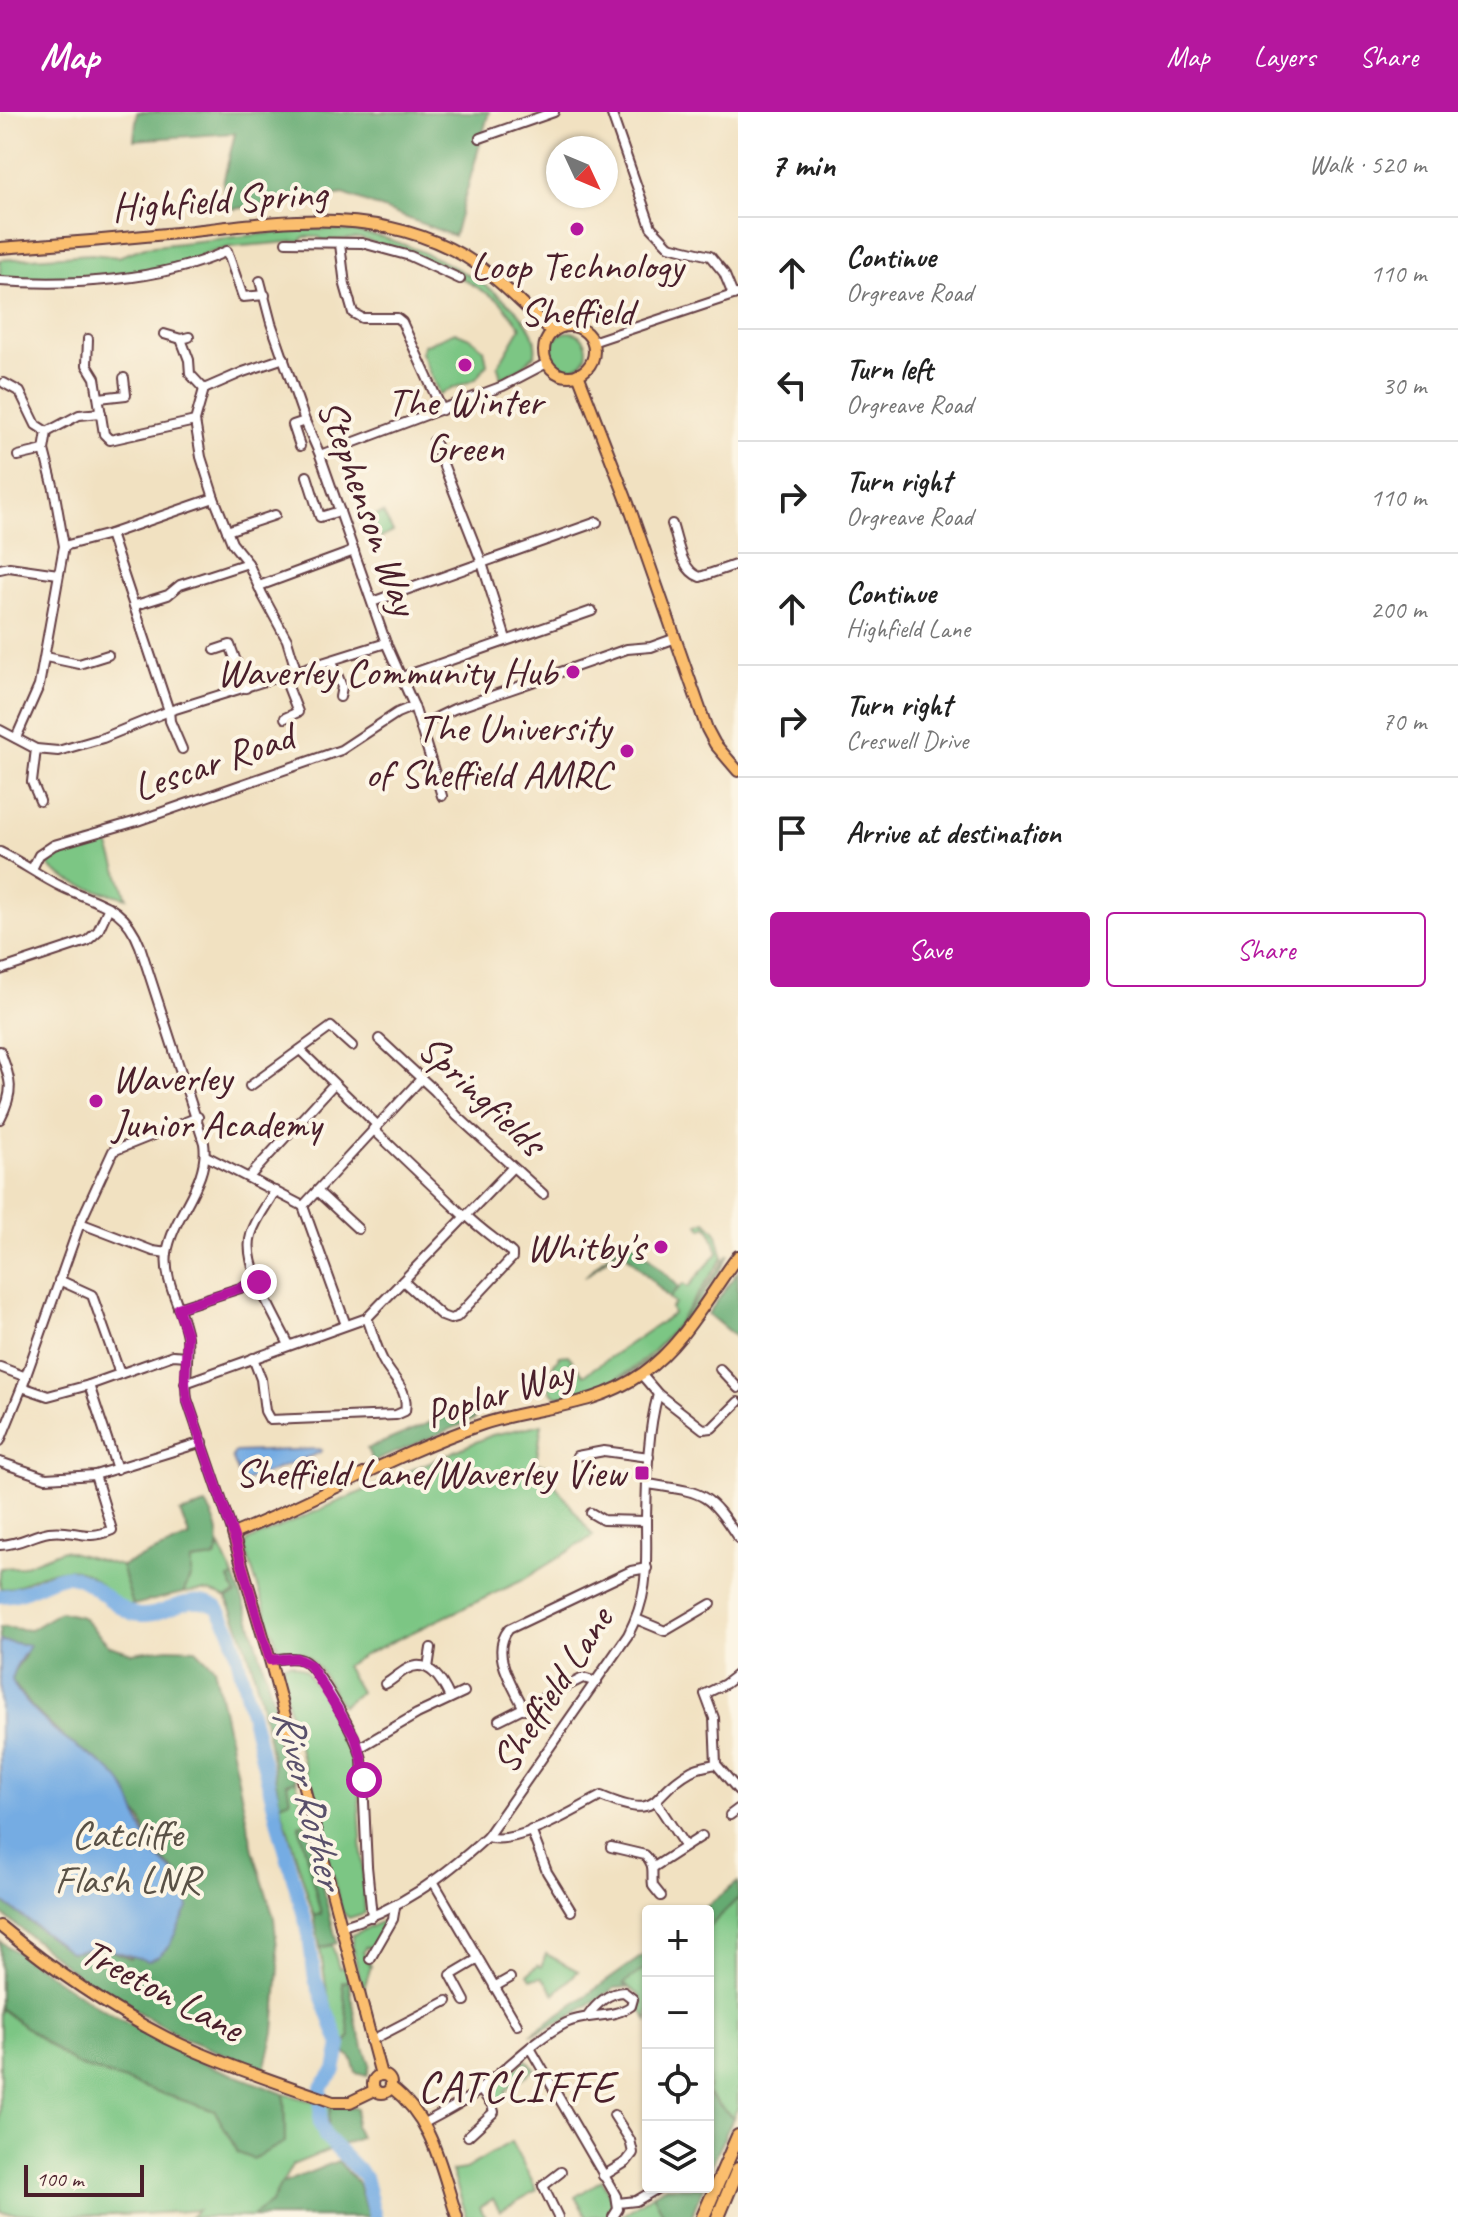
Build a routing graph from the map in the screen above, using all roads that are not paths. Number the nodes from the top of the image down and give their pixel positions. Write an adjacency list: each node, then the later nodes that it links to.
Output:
1 (554, 112): 3 (street)
2 (611, 112): 10 (street)
3 (480, 138)
4 (286, 242): 5 (street)
5 (340, 244): 7 (street); 23 (street)
6 (0, 248): 12 (main road, Highfield Spring)
7 (460, 279)
8 (0, 281): 11 (street)
9 (260, 281): 11 (street, Stephenson Way)
10 (736, 294): 15 (street)
11 (265, 295): 16 (street, Stephenson Way)
12 (552, 332): 15 (main road); 17 (main road)
13 (164, 334): 21 (street)
14 (88, 339): 22 (street)
15 (592, 342): 18 (main road)
16 (284, 358): 21 (street); 26 (street, Stephenson Way)
17 (547, 363): 18 (main road); 23 (street)
18 (578, 374): 52 (main road)
19 (124, 378): 22 (street)
20 (4, 383): 27 (street)
21 (204, 389): 25 (street)
22 (99, 398): 24 (street)
23 (442, 410): 31 (street)
24 (101, 413): 25 (street); 27 (street)
25 (195, 421): 34 (street)
26 (305, 421): 29 (street); 31 (street, Stephenson Way)
27 (47, 432): 30 (street)
28 (434, 441): 44 (street)
29 (300, 446)
30 (44, 450): 32 (street); 41 (street)
31 (320, 455): 35 (street, Stephenson Way)
32 (18, 456)
33 (307, 476): 35 (street)
34 (214, 498): 39 (street); 40 (street)
35 (340, 511): 42 (street, Stephenson Way)
36 (275, 515): 39 (street)
37 (597, 522): 44 (street)
38 (672, 524): 45 (street)
39 (227, 531): 43 (street)
40 (110, 534): 41 (street); 50 (street)
41 (64, 546): 47 (street)
42 (354, 551): 48 (street); 49 (street, Stephenson Way)
43 (248, 563): 48 (street); 50 (street)
44 (482, 563): 49 (street); 53 (street)
45 (738, 564)
46 (0, 569): 47 (street)
47 (58, 574): 57 (street)
48 (259, 586): 59 (street)
49 (372, 602): 54 (street, Stephenson Way)
50 (136, 605): 65 (street)
51 (592, 611): 53 (street)
52 (676, 638): 67 (street); 72 (main road)
53 (506, 639): 61 (street)
54 (386, 643): 58 (street); 61 (street, Stephenson Way)
55 (215, 650): 62 (street)
56 (108, 655): 57 (street)
57 (46, 657): 69 (street)
58 (332, 661): 59 (street); 63 (street)
59 (296, 670): 60 (street)
60 (283, 674): 62 (street); 66 (street)
61 (402, 677): 64 (street, Stephenson Way)
62 (246, 688): 65 (street)
63 (340, 697)
64 (414, 706): 67 (street, Stephenson Way); 76 (street, Lescar Road)
65 (169, 711): 70 (street); 71 (street)
66 (285, 718)
67 (421, 725): 73 (street, Stephenson Way)
68 (0, 730): 69 (street)
69 (16, 738): 70 (street)
70 (36, 749): 74 (street)
71 (182, 749)
72 (738, 771)
73 (442, 796)
74 (40, 801)
75 (0, 852): 76 (street)
76 (32, 869): 77 (street)
77 (109, 907): 78 (street); 86 (street)
78 (0, 970)
79 (379, 1039): 83 (street, Springfields)
80 (352, 1046): 81 (street)
81 (300, 1050): 84 (street); 85 (street)
82 (0, 1051): 87 (street)
83 (421, 1079): 88 (street); 90 (street, Springfields)
84 (333, 1085): 88 (street); 91 (street)
85 (250, 1086)
86 (198, 1117): 89 (street); 97 (street)
87 (0, 1119)
88 (375, 1127): 93 (street); 96 (street)
89 (206, 1156): 91 (street); 99 (street)
90 (512, 1168): 94 (street, Springfields); 96 (street)
91 (249, 1177): 92 (street)
92 (275, 1191): 95 (street); 103 (street)
93 (317, 1191): 95 (street); 98 (street)
94 (543, 1194)
95 (303, 1206): 106 (street)
96 (466, 1216): 102 (street); 102 (street)
97 (80, 1223): 99 (street); 101 (street)
98 (358, 1229)
99 (167, 1253): 104 (street)
100 (738, 1256): 113 (main road, Poplar Way)
101 (59, 1280): 112 (street); 114 (street)
102 (403, 1281): 105 (street)
103 (259, 1282): 104 (street); 107 (street)
104 (178, 1308): 108 (street)
105 (367, 1318): 106 (street); 109 (street)
106 (346, 1325): 107 (street)
107 (289, 1345): 109 (street)
108 (187, 1356): 112 (street); 115 (street)
109 (253, 1358): 115 (street)
110 (0, 1367): 114 (street)
111 (720, 1369): 118 (street)
112 (120, 1374): 116 (street)
113 (641, 1374): 119 (street); 131 (main road, Poplar Way)
114 (26, 1377): 117 (street)
115 (185, 1383): 122 (street)
116 (89, 1385): 117 (street); 126 (street)
117 (22, 1387): 121 (street)
118 (738, 1388)
119 (658, 1394): 120 (street); 124 (street, Sheffield Lane)
120 (738, 1402)
121 (0, 1441)
122 (203, 1442): 126 (street); 131 (street)
123 (577, 1456): 124 (street)
124 (649, 1457): 128 (street, Sheffield Lane)
125 (0, 1462): 127 (street)
126 (117, 1469): 127 (street)
127 (95, 1475): 133 (street)
128 (648, 1484): 130 (street, Sheffield Lane); 132 (street)
129 (591, 1513): 130 (street)
130 (646, 1521): 134 (street, Sheffield Lane)
131 (233, 1534): 138 (main road)
132 (738, 1538)
133 (0, 1545)
134 (647, 1568): 136 (street, Sheffield Lane); 145 (street)
135 (711, 1604): 136 (street)
136 (636, 1619): 141 (street, Sheffield Lane)
137 (431, 1648): 139 (street)
138 (270, 1660): 147 (street); 163 (main road)
139 (428, 1668): 142 (street); 144 (street)
140 (737, 1677): 148 (street)
141 (597, 1682): 145 (street); 153 (street, Sheffield Lane)
142 (385, 1684)
143 (464, 1692): 144 (street)
144 (450, 1698): 147 (street)
145 (524, 1709): 146 (street)
146 (499, 1720)
147 (359, 1748): 161 (street)
148 (716, 1764): 149 (street); 150 (street)
149 (738, 1790)
150 (656, 1802): 151 (street); 154 (street)
151 (531, 1830): 153 (street); 160 (street)
152 (702, 1836): 154 (street)
153 (487, 1837): 157 (street, Sheffield Lane)
154 (685, 1846): 156 (street)
155 (611, 1847): 156 (street)
156 (654, 1867): 158 (street)
157 (433, 1881): 159 (street, Sheffield Lane); 165 (street)
158 (661, 1896)
159 (395, 1907): 161 (street, Sheffield Lane); 164 (street)
160 (571, 1911)
161 (372, 1917): 163 (street, Sheffield Lane)
162 (0, 1926): 177 (main road, Treeton Lane)
163 (340, 1927): 172 (main road)
164 (370, 1959)
165 (478, 1959): 167 (street); 169 (street)
166 (510, 1978): 167 (street)
167 (494, 1987): 171 (street)
168 (447, 2001): 172 (street)
169 (465, 2001)
170 (588, 2016): 170 (street); 173 (street)
171 (517, 2025)
172 (370, 2041): 174 (main road)
173 (530, 2048): 176 (street); 184 (street)
174 (381, 2075): 175 (main road); 177 (main road)
175 (391, 2087): 177 (main road); 179 (main road)
176 (480, 2089): 179 (street); 180 (street)
177 (375, 2090)
178 (614, 2115): 184 (street)
179 (424, 2123): 187 (main road)
180 (468, 2136)
181 (738, 2136): 190 (highway)
182 (738, 2169): 191 (highway)
183 (561, 2172): 188 (street)
184 (603, 2176): 186 (street)
185 (650, 2193): 186 (street)
186 (618, 2203): 189 (street)
187 (457, 2217)
188 (558, 2217)
189 (613, 2217)
190 (703, 2217)
191 (718, 2217)

